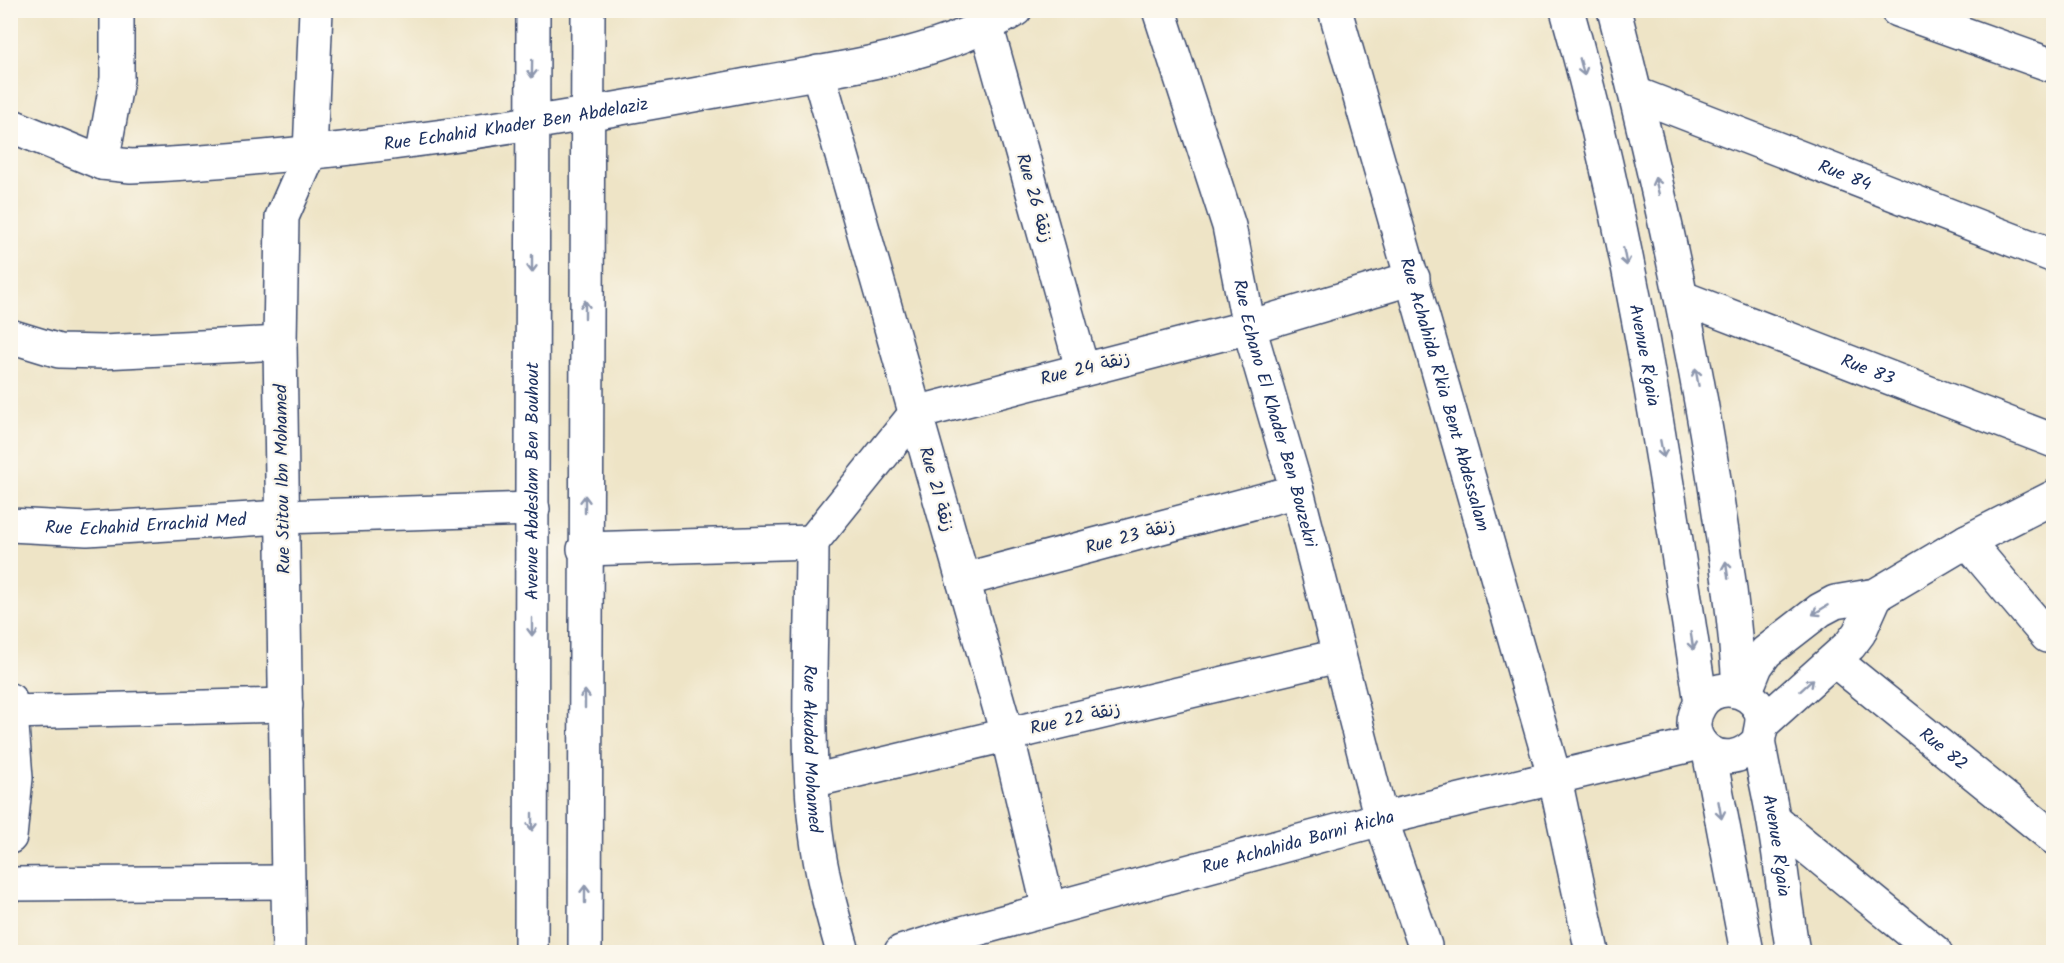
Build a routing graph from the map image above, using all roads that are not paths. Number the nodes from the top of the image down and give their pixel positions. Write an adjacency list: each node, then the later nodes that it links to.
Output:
1 (117, 10): 19 (street)
2 (316, 10): 18 (street, Rue Stitou Ibn Mohamed)
3 (532, 10): 16 (street, Avenue Abdeslam Ben Bouhout, one-way to 16)
4 (588, 10): 15 (street)
5 (1015, 10): 11 (street, Rue Echahid Khader Ben Abdelaziz)
6 (1159, 10): 23 (street, Rue Echano El Khader Ben Bouzekri)
7 (1335, 10): 21 (street, Rue Achahida R'kia Bent Abdessalam)
8 (1567, 10): 44 (street, Avenue R'gaia, one-way to 44)
9 (1614, 10): 14 (street)
10 (1897, 10): 12 (street)
11 (987, 28): 13 (street, Rue Echahid Khader Ben Abdelaziz); 26 (street, Rue 26 زنقة)
12 (2054, 66)
13 (818, 72): 15 (street, Rue Echahid Khader Ben Abdelaziz); 27 (street, Rue 21 زنقة)
14 (1636, 94): 20 (street, Rue 84); 22 (street, one-way to 14)
15 (586, 115): 16 (street, Rue Echahid Khader Ben Abdelaziz); 36 (street, one-way to 15)
16 (531, 123): 18 (street, Rue Echahid Khader Ben Abdelaziz); 31 (street, Avenue Abdeslam Ben Bouhout, one-way to 31)
17 (10, 125): 19 (street, Rue Echahid Khader Ben Abdelaziz)
18 (310, 153): 19 (street, Rue Echahid Khader Ben Abdelaziz); 25 (street, Rue Stitou Ibn Mohamed)
19 (102, 163)
20 (2054, 256)
21 (1413, 278): 23 (street, Rue 24 زنقة); 50 (street, Rue Achahida R'kia Bent Abdessalam)
22 (1683, 298): 28 (street, Rue 83); 42 (street, one-way to 22)
23 (1249, 327): 26 (street, Rue 24 زنقة); 29 (street, Rue Echano El Khader Ben Bouzekri)
24 (10, 336): 25 (street)
25 (280, 343): 32 (street, Rue Stitou Ibn Mohamed)
26 (1082, 368): 27 (street, Rue 24 زنقة)
27 (915, 413): 35 (street); 37 (street, Rue 21 زنقة)
28 (2054, 441)
29 (1297, 491): 37 (street, Rue 23 زنقة); 40 (street, Rue Echano El Khader Ben Bouzekri)
30 (2054, 497): 34 (street)
31 (533, 509): 32 (street, Rue Echahid Errachid Med); 62 (street, Avenue Abdeslam Ben Bouhout, one-way to 62)
32 (282, 517): 33 (street, Rue Echahid Errachid Med); 45 (street, Rue Stitou Ibn Mohamed)
33 (10, 525)
34 (1967, 541): 38 (street); 39 (street)
35 (812, 542): 36 (street); 51 (street, Rue Akudad Mohamed)
36 (584, 549): 63 (street, one-way to 36)
37 (963, 580): 48 (street, Rue 21 زنقة)
38 (1876, 595): 41 (street); 42 (street, one-way to 42)
39 (2047, 636)
40 (1338, 656): 48 (street, Rue 22 زنقة); 52 (street, Rue Echano El Khader Ben Bouzekri)
41 (1834, 660): 47 (street, one-way to 41); 55 (street, Rue 82)
42 (1742, 692): 44 (street); 47 (street)
43 (10, 700): 46 (street)
44 (1701, 703): 49 (street)
45 (286, 705): 46 (street); 56 (street, Rue Stitou Ibn Mohamed)
46 (12, 727): 54 (street)
47 (1761, 732): 49 (street); 53 (street, Avenue R'gaia)
48 (1007, 734): 51 (street, Rue 22 زنقة); 58 (street, Rue 21 زنقة)
49 (1705, 748): 50 (street, Rue Achahida Barni Aicha); 67 (street, one-way to 67)
50 (1555, 779): 52 (street, Rue Achahida Barni Aicha); 66 (street, Rue Achahida R'kia Bent Abdessalam)
51 (812, 781): 64 (street, Rue Akudad Mohamed)
52 (1381, 819): 58 (street, Rue Achahida Barni Aicha); 60 (street, Rue Echano El Khader Ben Bouzekri)
53 (1774, 820): 68 (street, Avenue R'gaia); 69 (street)
54 (10, 837)
55 (2054, 838)
56 (288, 882): 57 (street); 61 (street, Rue Stitou Ibn Mohamed)
57 (10, 884)
58 (1049, 909): 59 (street, Rue Achahida Barni Aicha)
59 (961, 943): 65 (street, Rue Achahida Barni Aicha)
60 (1425, 946)
61 (289, 952)
62 (531, 952)
63 (585, 952)
64 (843, 952)
65 (901, 952)
66 (1592, 952)
67 (1748, 952)
68 (1792, 952)
69 (1935, 952)

